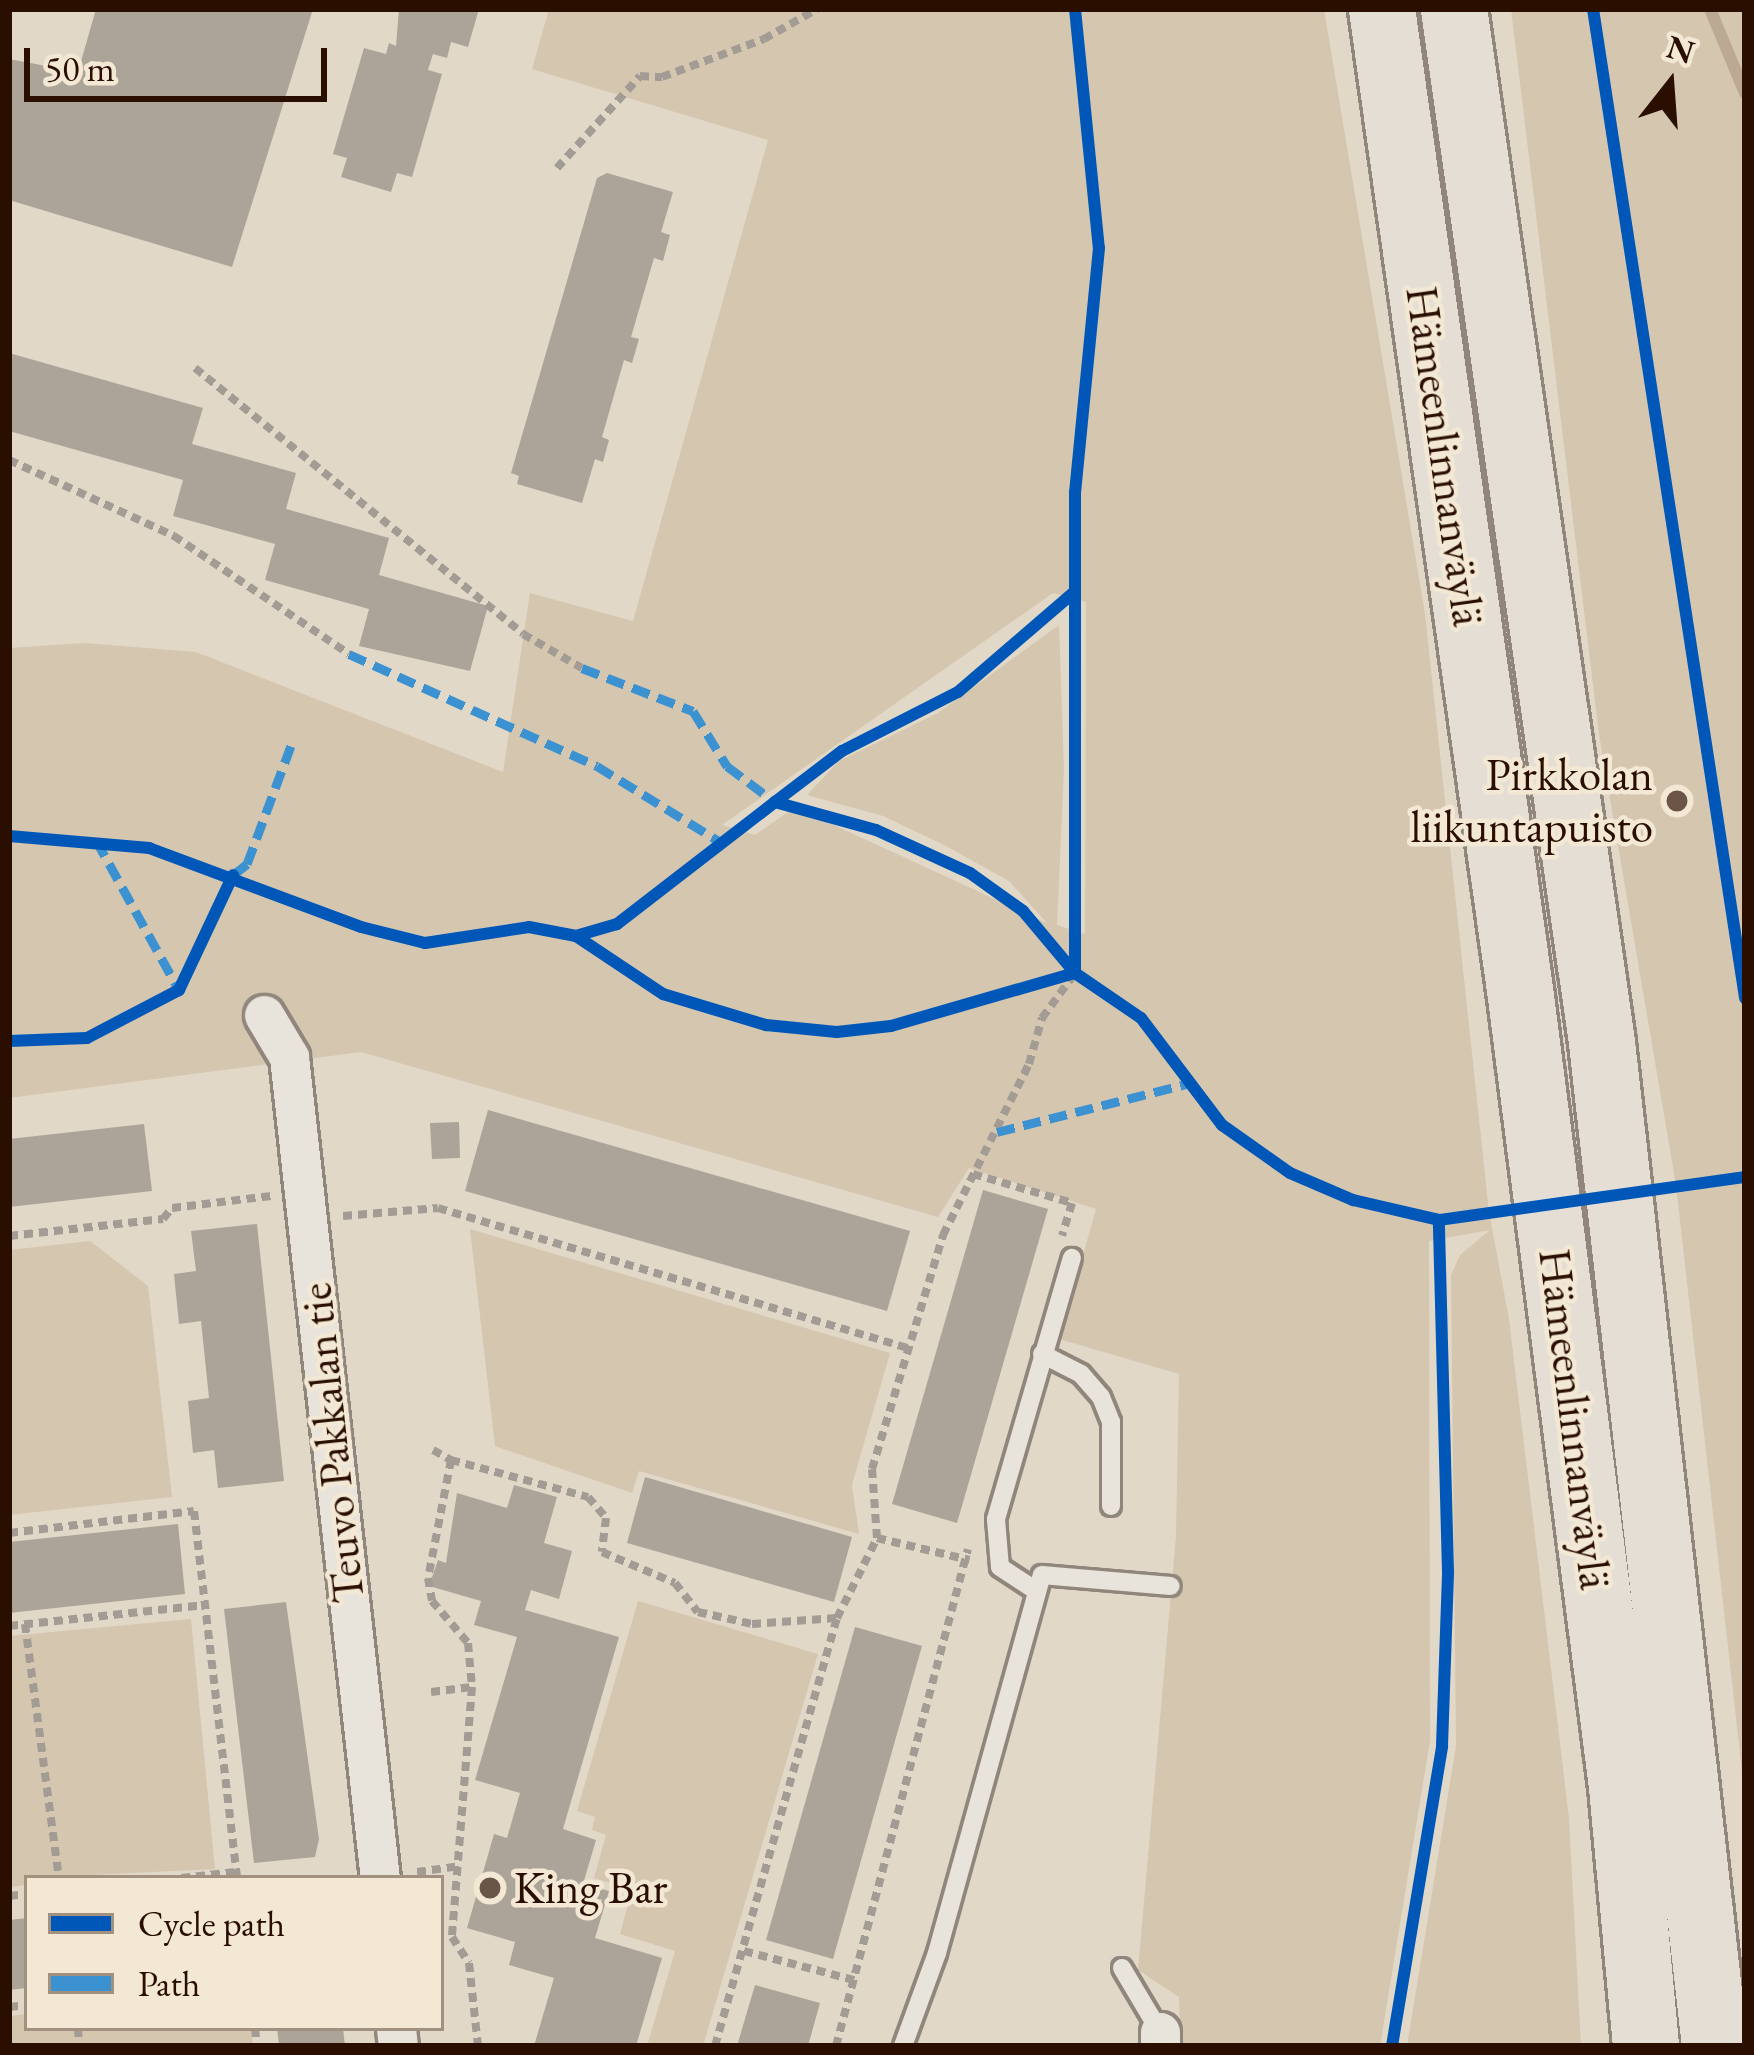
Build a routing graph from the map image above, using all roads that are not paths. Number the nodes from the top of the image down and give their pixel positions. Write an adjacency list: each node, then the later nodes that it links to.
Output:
1 (1382, 9): 13 (highway, Hämeenlinnanväylä)
2 (1454, 9): 14 (highway, Hämeenlinnanväylä)
3 (264, 1015): 9 (street, Teuvo Pakkalan tie)
4 (1072, 1258): 5 (lane)
5 (1042, 1354): 6 (lane); 8 (lane)
6 (1111, 1506)
7 (1172, 1586): 8 (lane)
8 (1035, 1590): 12 (lane)
9 (380, 1875)
10 (1122, 1968): 11 (lane)
11 (1160, 2039)
12 (903, 2046)
13 (1646, 2046)
14 (1715, 2046)

